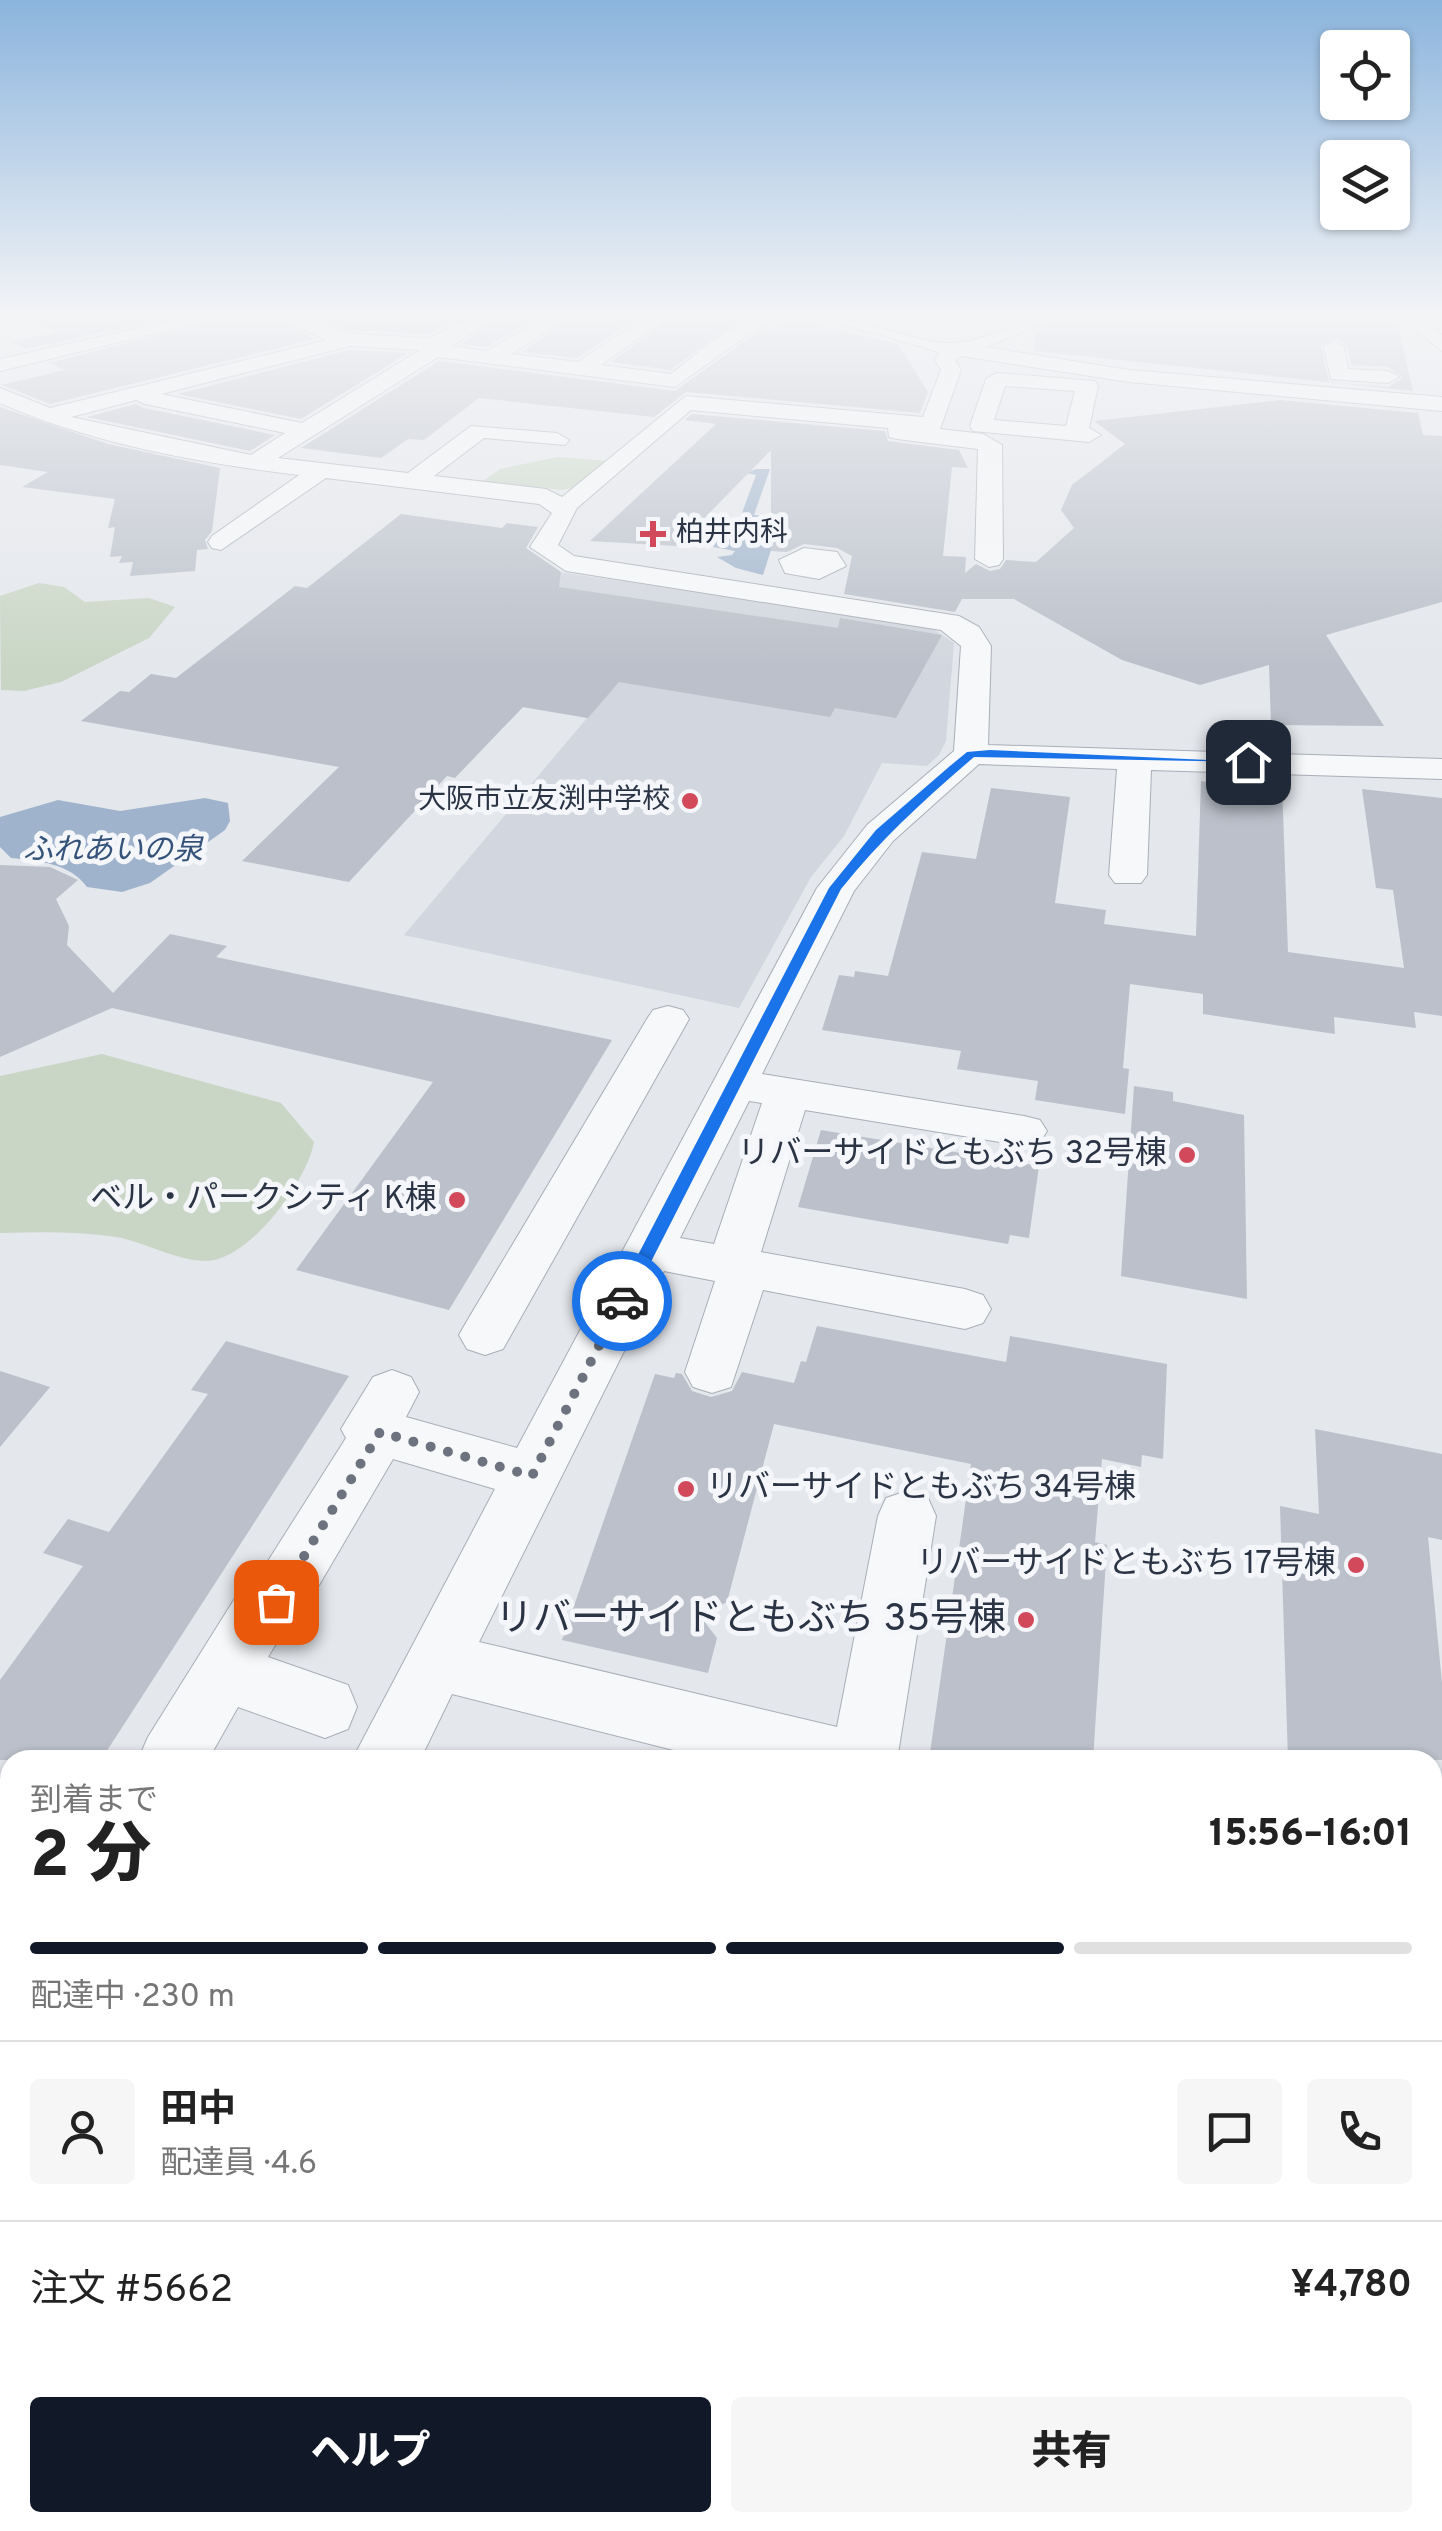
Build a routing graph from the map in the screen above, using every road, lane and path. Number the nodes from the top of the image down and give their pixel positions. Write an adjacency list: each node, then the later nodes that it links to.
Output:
1 (117, 432): 7 (street)
2 (304, 432): 7 (street)
3 (335, 432): 8 (street)
4 (478, 432): 10 (street)
5 (653, 432): 11 (street)
6 (893, 432): 13 (street)
7 (254, 463): 8 (street)
8 (288, 467): 9 (street)
9 (322, 470): 10 (street); 12 (street)
10 (412, 481): 11 (street)
11 (562, 506): 14 (street)
12 (221, 542)
13 (989, 558)
14 (971, 754): 15 (street); 19 (street)
15 (1132, 758): 16 (street); 17 (street)
16 (1442, 769)
17 (1128, 875)
18 (668, 1019): 25 (street)
19 (734, 1084): 20 (street); 22 (street)
20 (788, 1092): 21 (street); 23 (street)
21 (1024, 1131)
22 (649, 1250): 23 (street); 27 (street)
23 (738, 1268): 24 (street); 26 (street)
24 (964, 1309)
25 (484, 1335)
26 (712, 1372)
27 (532, 1476): 29 (street); 30 (street)
28 (907, 1516): 35 (street)
29 (436, 1661): 33 (street); 34 (street)
30 (225, 1673): 31 (street); 32 (street)
31 (325, 1707)
32 (178, 1750)
33 (390, 1750)
34 (801, 1750)
35 (866, 1750)

